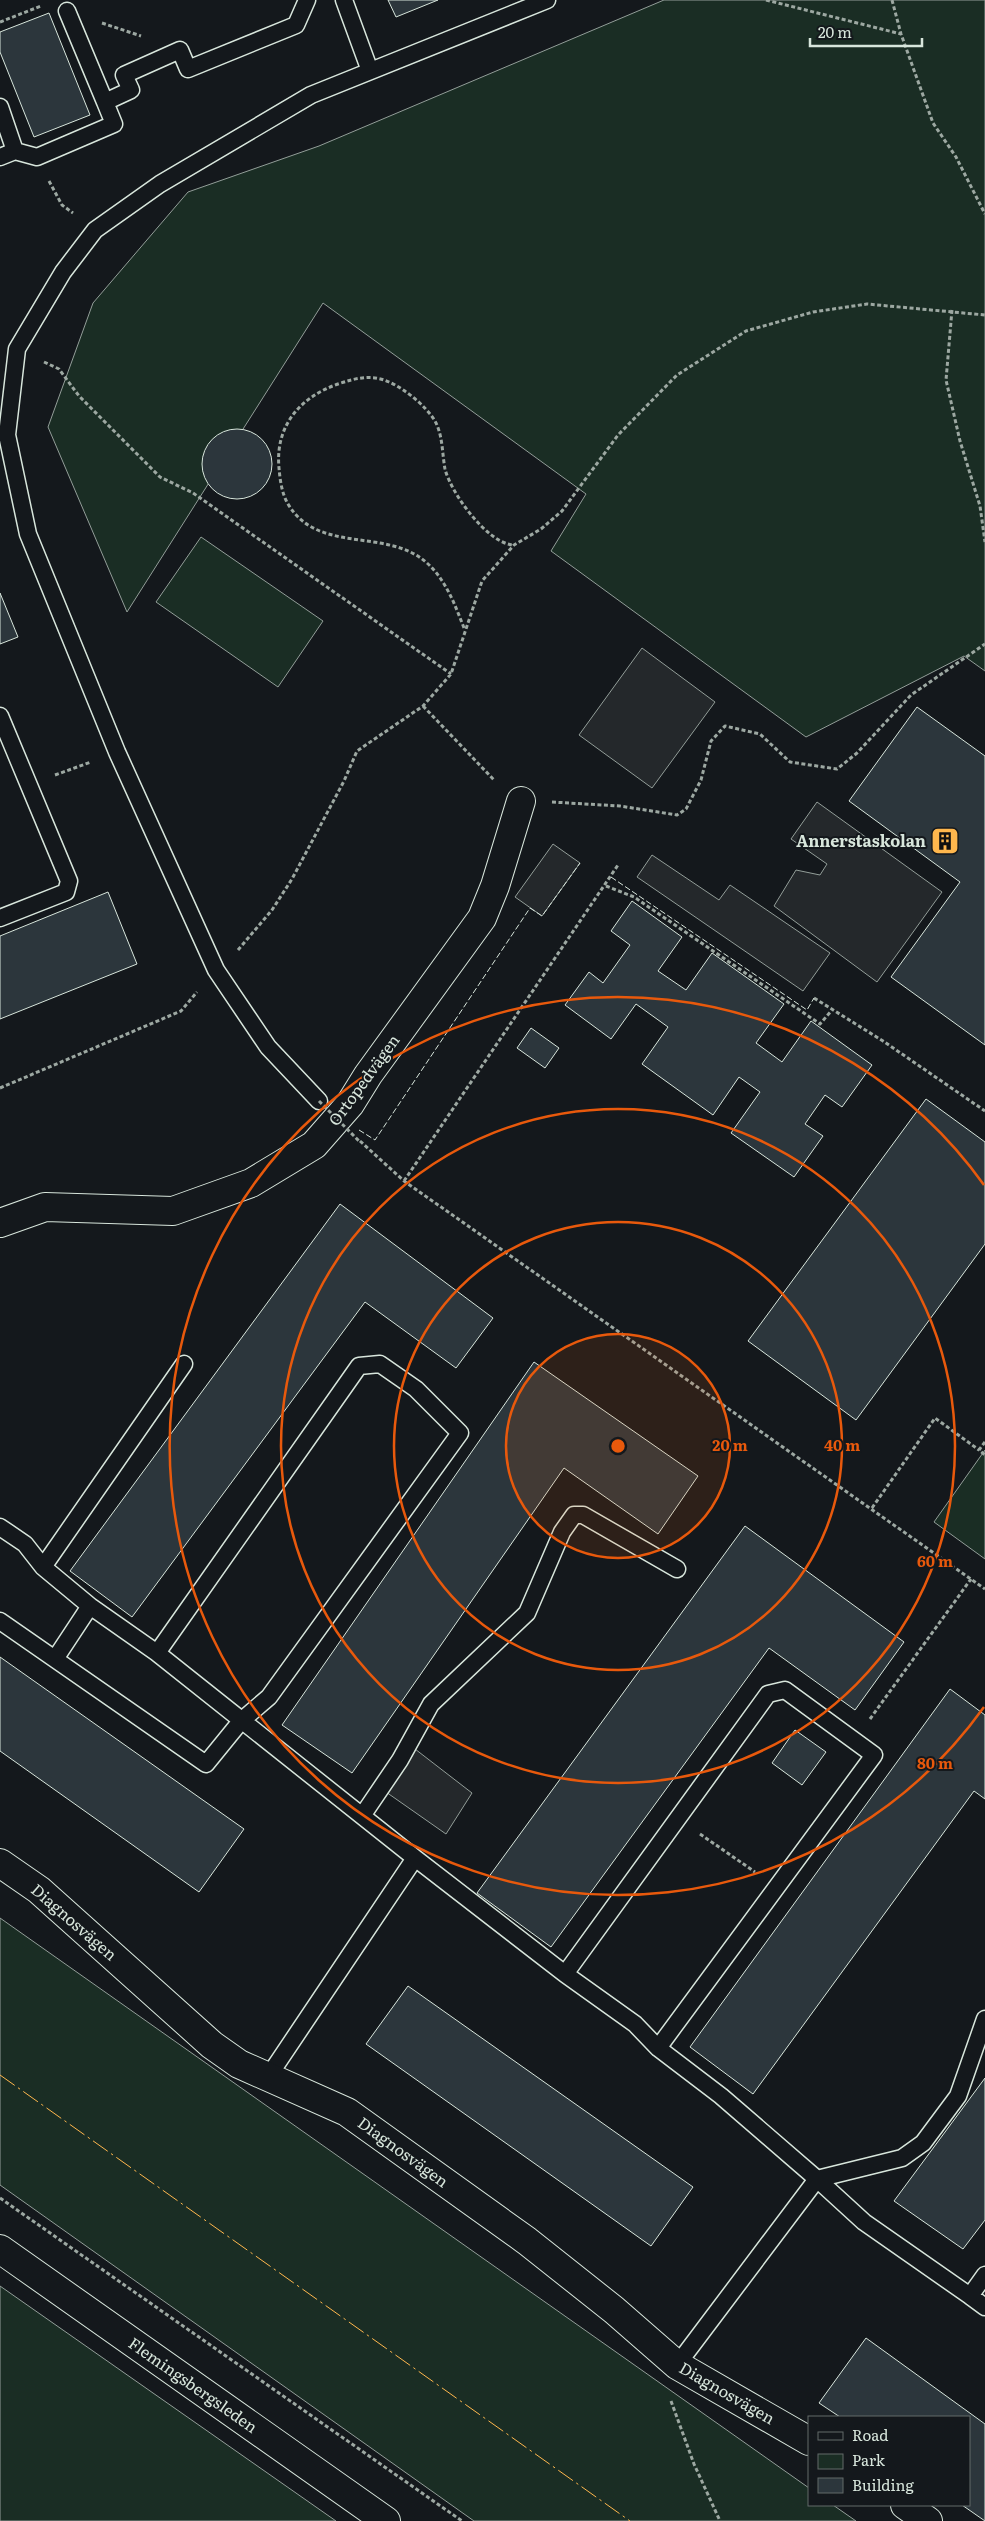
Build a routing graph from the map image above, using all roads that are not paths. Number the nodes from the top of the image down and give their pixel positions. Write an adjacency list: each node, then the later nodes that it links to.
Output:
1 (307, 0): 6 (lane)
2 (344, 0): 5 (lane)
3 (547, 0): 5 (lane)
4 (67, 10): 6 (lane)
5 (370, 71): 13 (lane)
6 (105, 102): 8 (lane)
7 (0, 107): 8 (lane)
8 (16, 151): 9 (lane)
9 (0, 157)
10 (0, 716): 12 (lane)
11 (521, 801): 14 (street, Ortopedvägen)
12 (0, 918)
13 (318, 1101)
14 (0, 1222)
15 (184, 1364): 17 (lane)
16 (0, 1527): 17 (lane)
17 (43, 1567): 19 (lane)
18 (677, 1569): 24 (lane)
19 (90, 1606): 21 (lane); 22 (lane)
20 (0, 1621): 22 (lane)
21 (157, 1654): 23 (lane); 23 (lane)
22 (55, 1659): 23 (lane)
23 (241, 1721): 24 (lane)
24 (362, 1816): 25 (lane)
25 (415, 1858): 27 (lane); 30 (lane)
26 (0, 1863): 30 (street, Diagnosvägen)
27 (565, 1974): 29 (lane); 29 (lane)
28 (985, 2019): 31 (lane)
29 (658, 2048): 31 (lane)
30 (268, 2076): 36 (street, Diagnosvägen)
31 (818, 2179): 34 (lane); 36 (lane)
32 (0, 2249): 39 (street, Flemingsbergsleden)
33 (985, 2276): 34 (lane)
34 (970, 2296): 35 (lane)
35 (985, 2307)
36 (677, 2365): 37 (street, Diagnosvägen)
37 (808, 2440)
38 (906, 2506): 40 (street)
39 (386, 2521)
40 (928, 2521)

